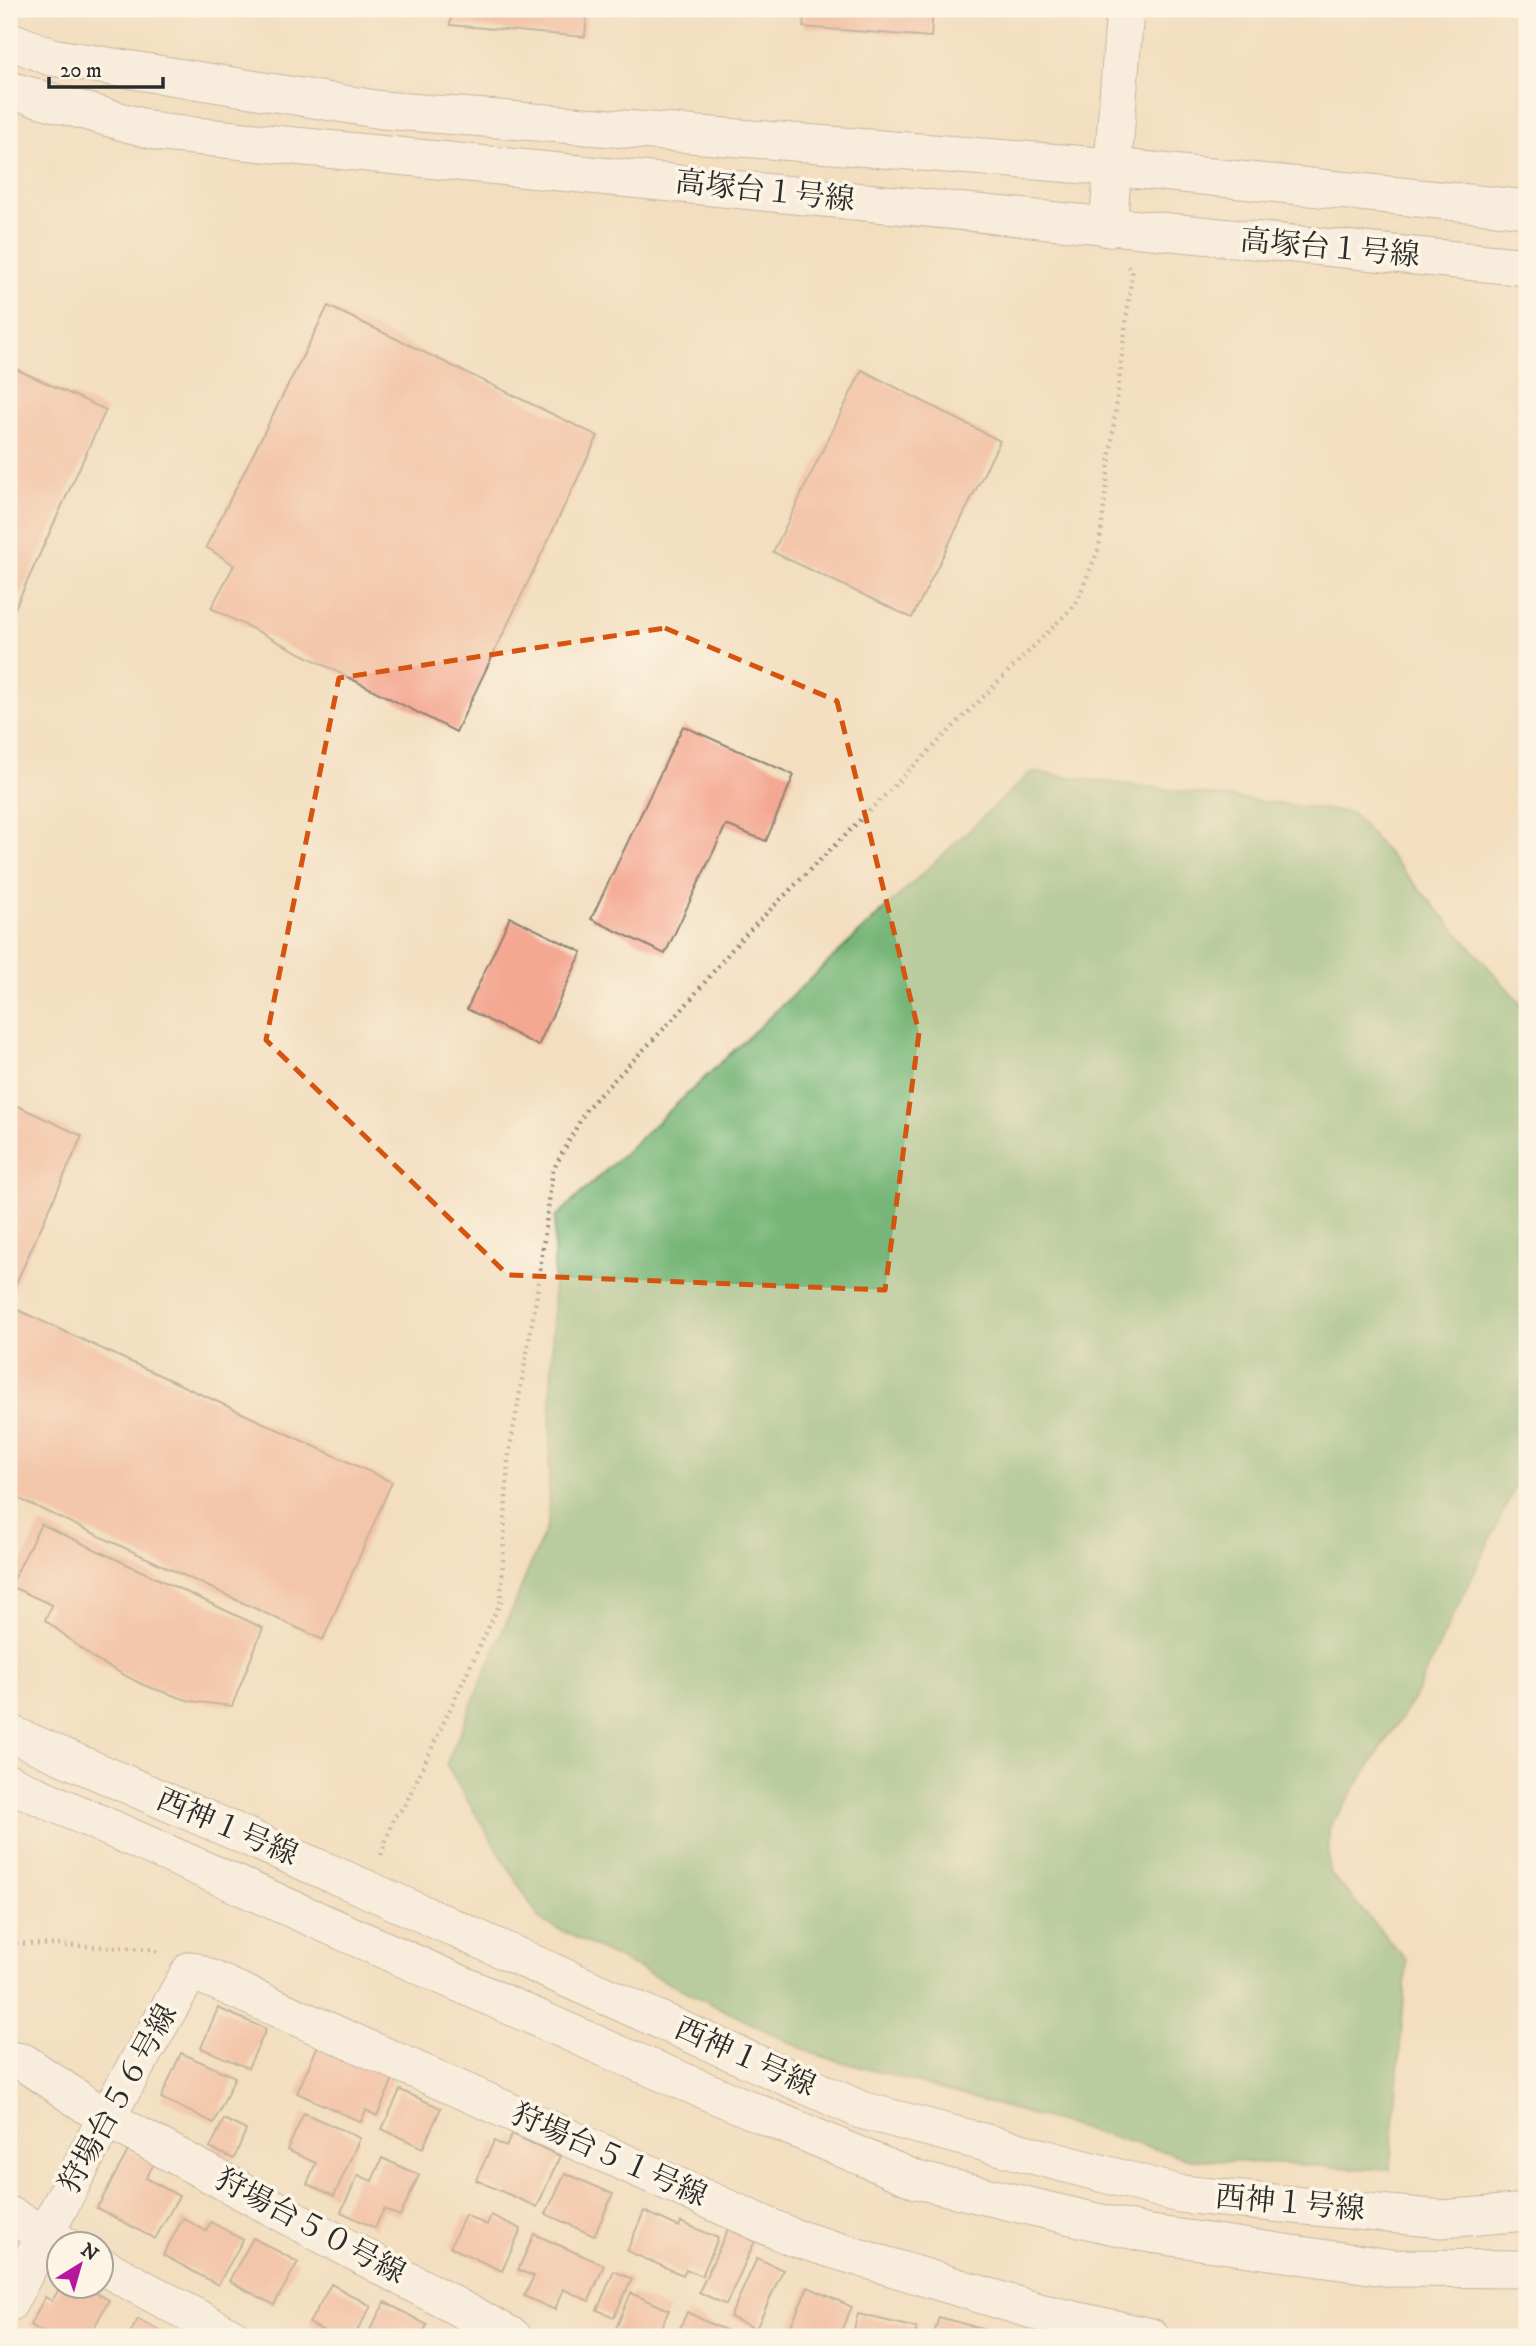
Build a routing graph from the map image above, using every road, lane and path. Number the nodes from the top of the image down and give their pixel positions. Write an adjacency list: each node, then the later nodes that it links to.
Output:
1 (1125, 9): 4 (street)
2 (9, 40): 4 (street, 高塚台１号線)
3 (9, 90): 6 (street, 高塚台１号線)
4 (1112, 167): 5 (street, 高塚台１号線); 6 (street)
5 (1527, 209)
6 (1108, 228): 7 (street, 高塚台１号線); 10 (path)
7 (1527, 267)
8 (9, 1733): 10 (street, 西神１号線)
9 (9, 1783): 20 (street, 西神１号線)
10 (369, 1890): 15 (street, 西神１号線)
11 (9, 1943): 12 (path)
12 (191, 1970): 14 (street, 狩場台５６号線); 23 (street, 狩場台５１号線)
13 (9, 2060): 14 (street, 狩場台５０号線)
14 (106, 2118): 17 (street, 狩場台５６号線); 25 (street, 狩場台５０号線)
15 (1527, 2212)
16 (9, 2215): 18 (street)
17 (58, 2230)
18 (46, 2236)
19 (46, 2251): 22 (street, 狩場台５６号線)
20 (1527, 2269)
21 (116, 2274): 24 (street)
22 (9, 2303)
23 (1035, 2325): 26 (street, 狩場台５１号線)
24 (232, 2337)
25 (513, 2337)
26 (1150, 2337)

